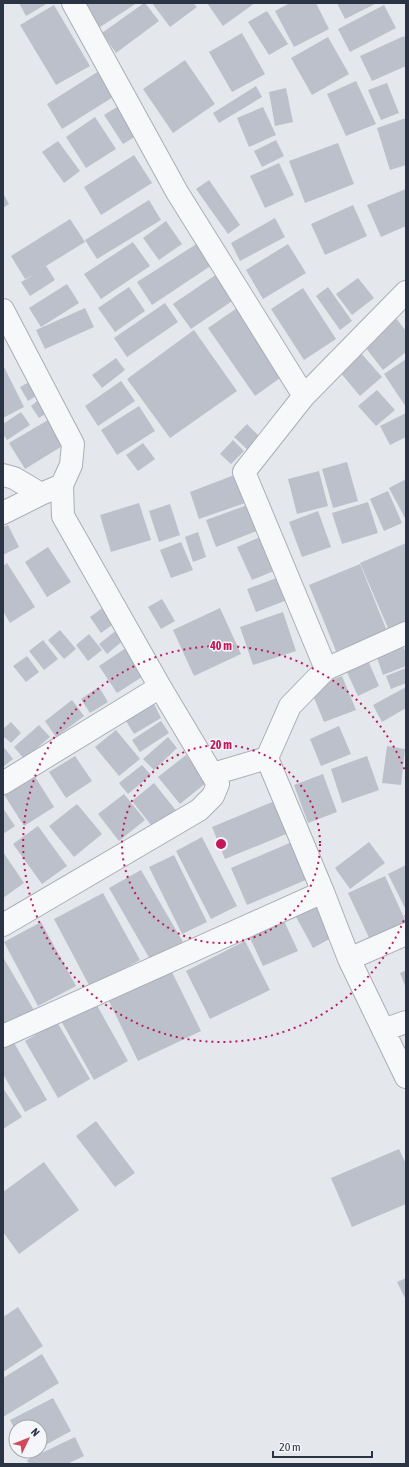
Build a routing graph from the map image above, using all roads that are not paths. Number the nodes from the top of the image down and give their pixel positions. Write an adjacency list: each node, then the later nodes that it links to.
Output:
1 (73, 3): 4 (street)
2 (406, 292): 4 (street)
3 (3, 310): 6 (street)
4 (304, 396): 10 (street)
5 (3, 476): 7 (street)
6 (62, 485): 7 (street); 11 (street)
7 (41, 494): 8 (street)
8 (3, 513)
9 (406, 633): 10 (street)
10 (326, 669): 12 (street)
11 (160, 687): 13 (street); 14 (street)
12 (267, 758): 13 (street); 15 (street)
13 (213, 774): 16 (street)
14 (3, 783)
15 (323, 892): 18 (street); 21 (street)
16 (3, 926)
17 (406, 934): 18 (street)
18 (349, 959): 20 (street)
19 (406, 1022): 20 (street)
20 (383, 1030): 22 (street)
21 (3, 1036)
22 (406, 1077)

